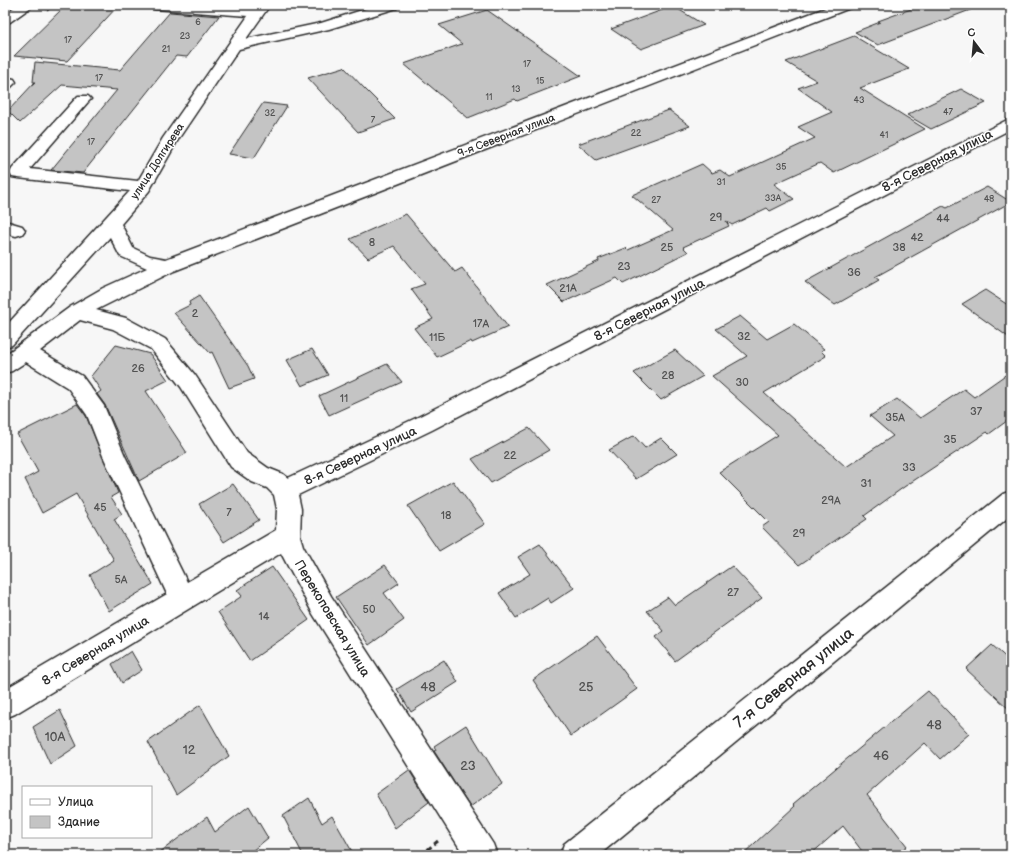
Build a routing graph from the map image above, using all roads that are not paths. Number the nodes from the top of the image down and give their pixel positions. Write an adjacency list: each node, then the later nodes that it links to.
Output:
1 (27, 5): 6 (street)
2 (155, 5): 5 (street)
3 (392, 5): 7 (street)
4 (844, 5): 12 (street, 9-я Северная улица)
5 (259, 9): 7 (street, улица Долгирева)
6 (6, 18)
7 (236, 46): 10 (street, улица Долгирева)
8 (83, 99): 10 (street)
9 (1011, 123): 17 (street, 8-я Северная улица)
10 (142, 187): 11 (street, улица Долгирева)
11 (112, 223): 12 (street); 14 (street, улица Долгирева)
12 (167, 266): 13 (street, 9-я Северная улица)
13 (78, 312): 15 (street, 9-я Северная улица); 17 (street)
14 (5, 340)
15 (26, 352): 16 (street, 9-я Северная улица); 20 (street)
16 (5, 364)
17 (285, 490): 19 (street, Перекоповская улица)
18 (1011, 501): 23 (street, 7-я Северная улица)
19 (288, 536): 20 (street, 8-я Северная улица); 22 (street, Перекоповская улица)
20 (182, 598): 21 (street, 8-я Северная улица)
21 (5, 704)
22 (482, 855)
23 (575, 855)

